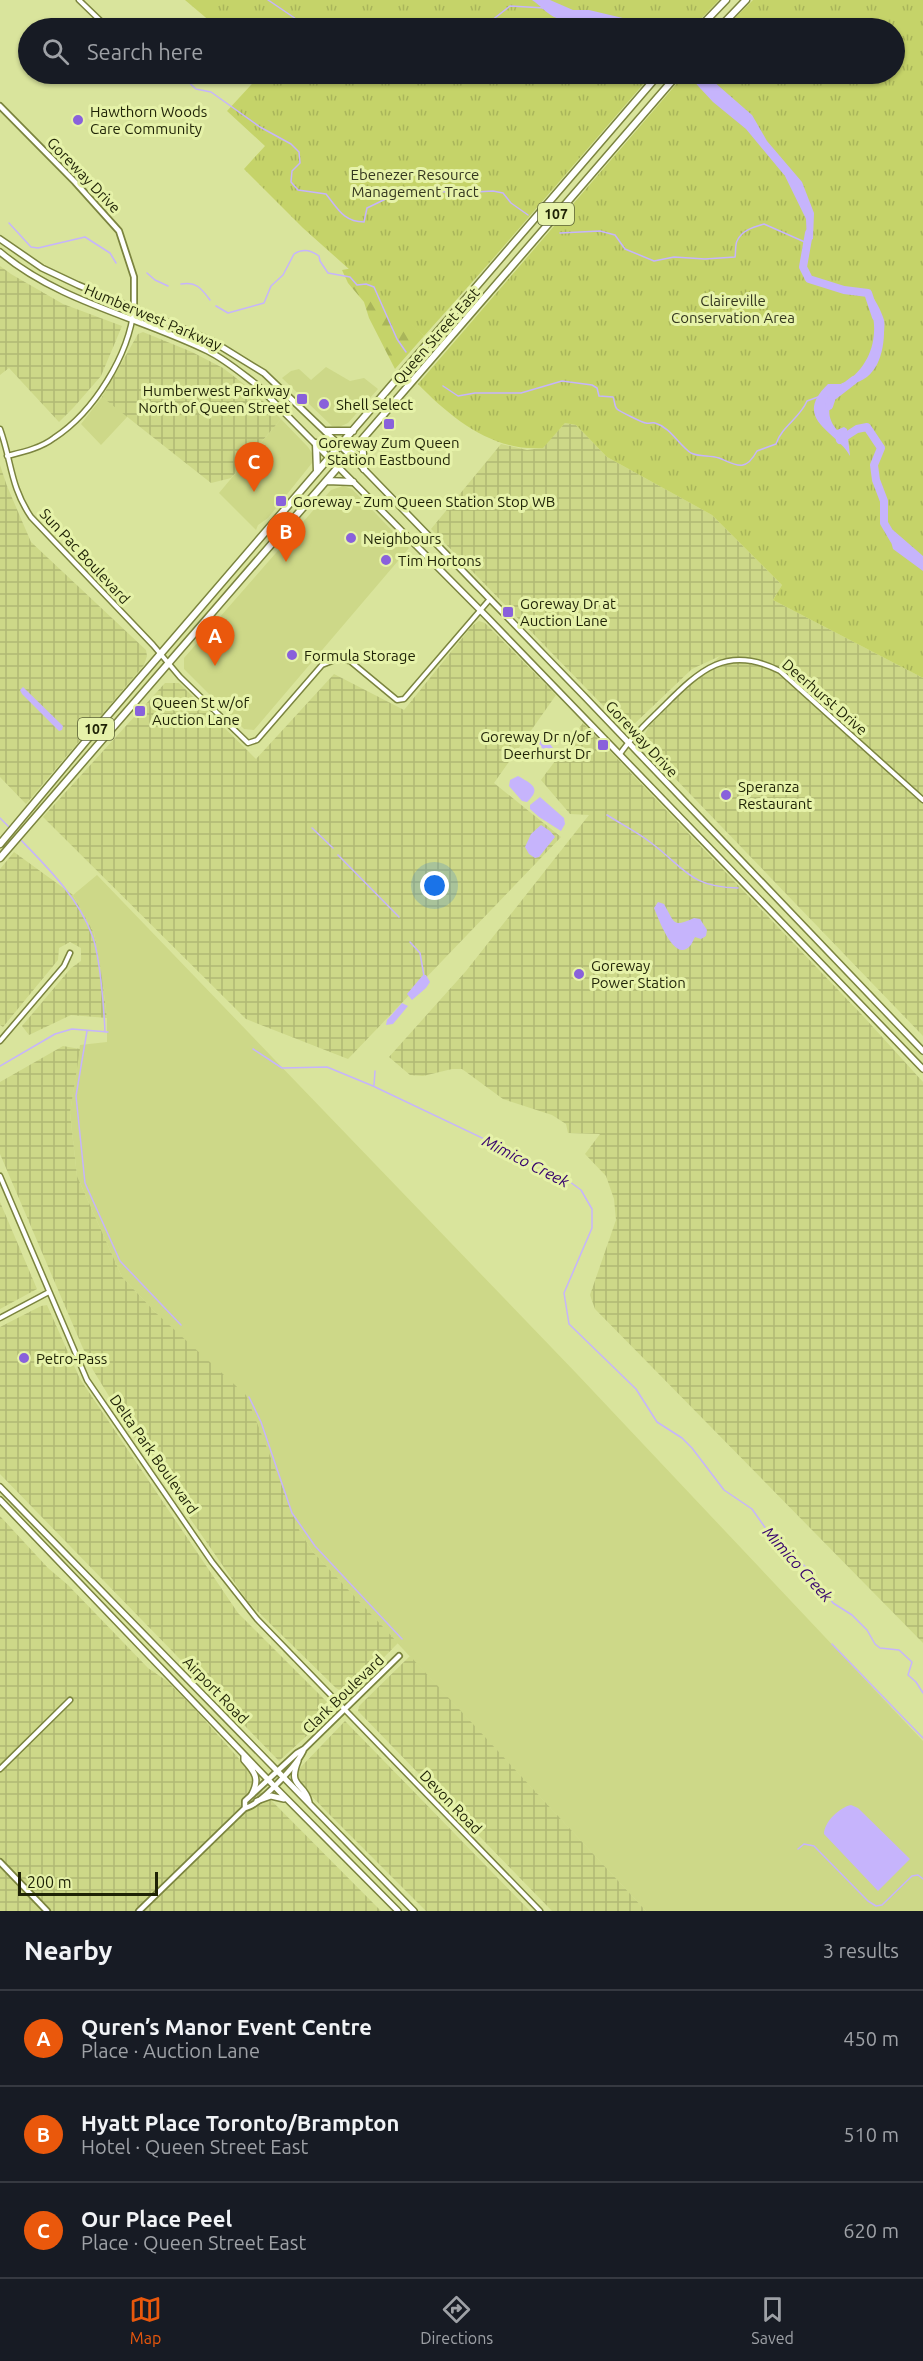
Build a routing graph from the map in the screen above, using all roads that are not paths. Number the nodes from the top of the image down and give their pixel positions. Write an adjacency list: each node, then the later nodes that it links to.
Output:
1 (79, 0): 4 (street)
2 (726, 0): 5 (main road)
3 (746, 0): 6 (main road)
4 (98, 18)
5 (709, 18)
6 (729, 18)
7 (650, 84): 16 (main road, Queen Street East / 107)
8 (669, 84): 17 (main road, Queen Street East / 107)
9 (0, 106): 12 (street, Goreway Drive)
10 (0, 239): 12 (main road, Humberwest Parkway)
11 (0, 252): 13 (main road, Humberwest Parkway)
12 (134, 308): 13 (street); 15 (main road, Humberwest Parkway)
13 (133, 320): 18 (main road, Humberwest Parkway); 21 (street)
14 (0, 429): 21 (street, Sun Pac Boulevard)
15 (326, 431): 16 (main road); 19 (main road, Humberwest Parkway)
16 (353, 431): 19 (main road, Queen Street East / 107)
17 (362, 440): 20 (main road, Queen Street East / 107); 24 (main road)
18 (316, 443): 22 (main road, Humberwest Parkway); 25 (main road)
19 (341, 445): 20 (main road, Goreway Drive); 22 (main road, Queen Street East / 107)
20 (350, 454): 23 (main road, Queen Street East / 107); 24 (main road, Goreway Drive)
21 (7, 456): 30 (street, Sun Pac Boulevard)
22 (330, 458): 23 (main road, Humberwest Parkway); 25 (main road, Queen Street East / 107)
23 (339, 467): 26 (main road, Queen Street East / 107); 27 (main road, Goreway Drive)
24 (364, 469): 28 (main road, Goreway Drive)
25 (317, 472): 30 (main road, Queen Street East / 107)
26 (327, 481): 27 (main road); 31 (main road, Queen Street East / 107)
27 (353, 482): 29 (main road, Goreway Drive)
28 (490, 599): 29 (street); 32 (main road, Goreway Drive)
29 (480, 610): 31 (street, Sun Pac Boulevard); 33 (main road, Goreway Drive)
30 (160, 653): 31 (street, Sun Pac Boulevard); 35 (main road, Queen Street East / 107)
31 (168, 662): 36 (main road, Queen Street East / 107)
32 (628, 742): 33 (street, Deerhurst Drive); 34 (street, Deerhurst Drive); 39 (main road, Goreway Drive)
33 (620, 754): 40 (main road, Goreway Drive)
34 (923, 800)
35 (3, 841)
36 (0, 858)
37 (70, 953): 38 (street)
38 (0, 1041)
39 (923, 1051)
40 (923, 1069)
41 (0, 1176): 42 (street, Delta Park Boulevard)
42 (49, 1292): 43 (street); 48 (street, Delta Park Boulevard)
43 (0, 1318)
44 (0, 1487): 53 (main road, Airport Road)
45 (0, 1500): 50 (main road, Airport Road)
46 (399, 1656): 48 (street, Clark Boulevard)
47 (70, 1700): 52 (street)
48 (345, 1710): 49 (street, Clark Boulevard); 66 (street, Devon Road)
49 (304, 1749): 51 (street, Clark Boulevard); 53 (street, Clark Boulevard)
50 (244, 1755): 54 (main road, Airport Road); 56 (main road)
51 (298, 1761): 53 (street, Clark Boulevard); 58 (main road)
52 (0, 1768)
53 (280, 1774): 54 (street, Clark Boulevard); 55 (street, Clark Boulevard); 58 (main road, Airport Road)
54 (268, 1780): 55 (main road, Airport Road); 56 (street, Clark Boulevard)
55 (273, 1786): 57 (street, Clark Boulevard); 60 (main road, Airport Road)
56 (252, 1794): 59 (street, Clark Boulevard)
57 (257, 1801): 59 (street, Clark Boulevard); 60 (main road)
58 (309, 1803): 65 (main road, Airport Road)
59 (245, 1808): 63 (street, Clark Boulevard)
60 (296, 1809): 64 (main road, Airport Road)
61 (0, 1862): 62 (street)
62 (48, 1911)
63 (139, 1911)
64 (398, 1911)
65 (414, 1911)
66 (540, 1911)

